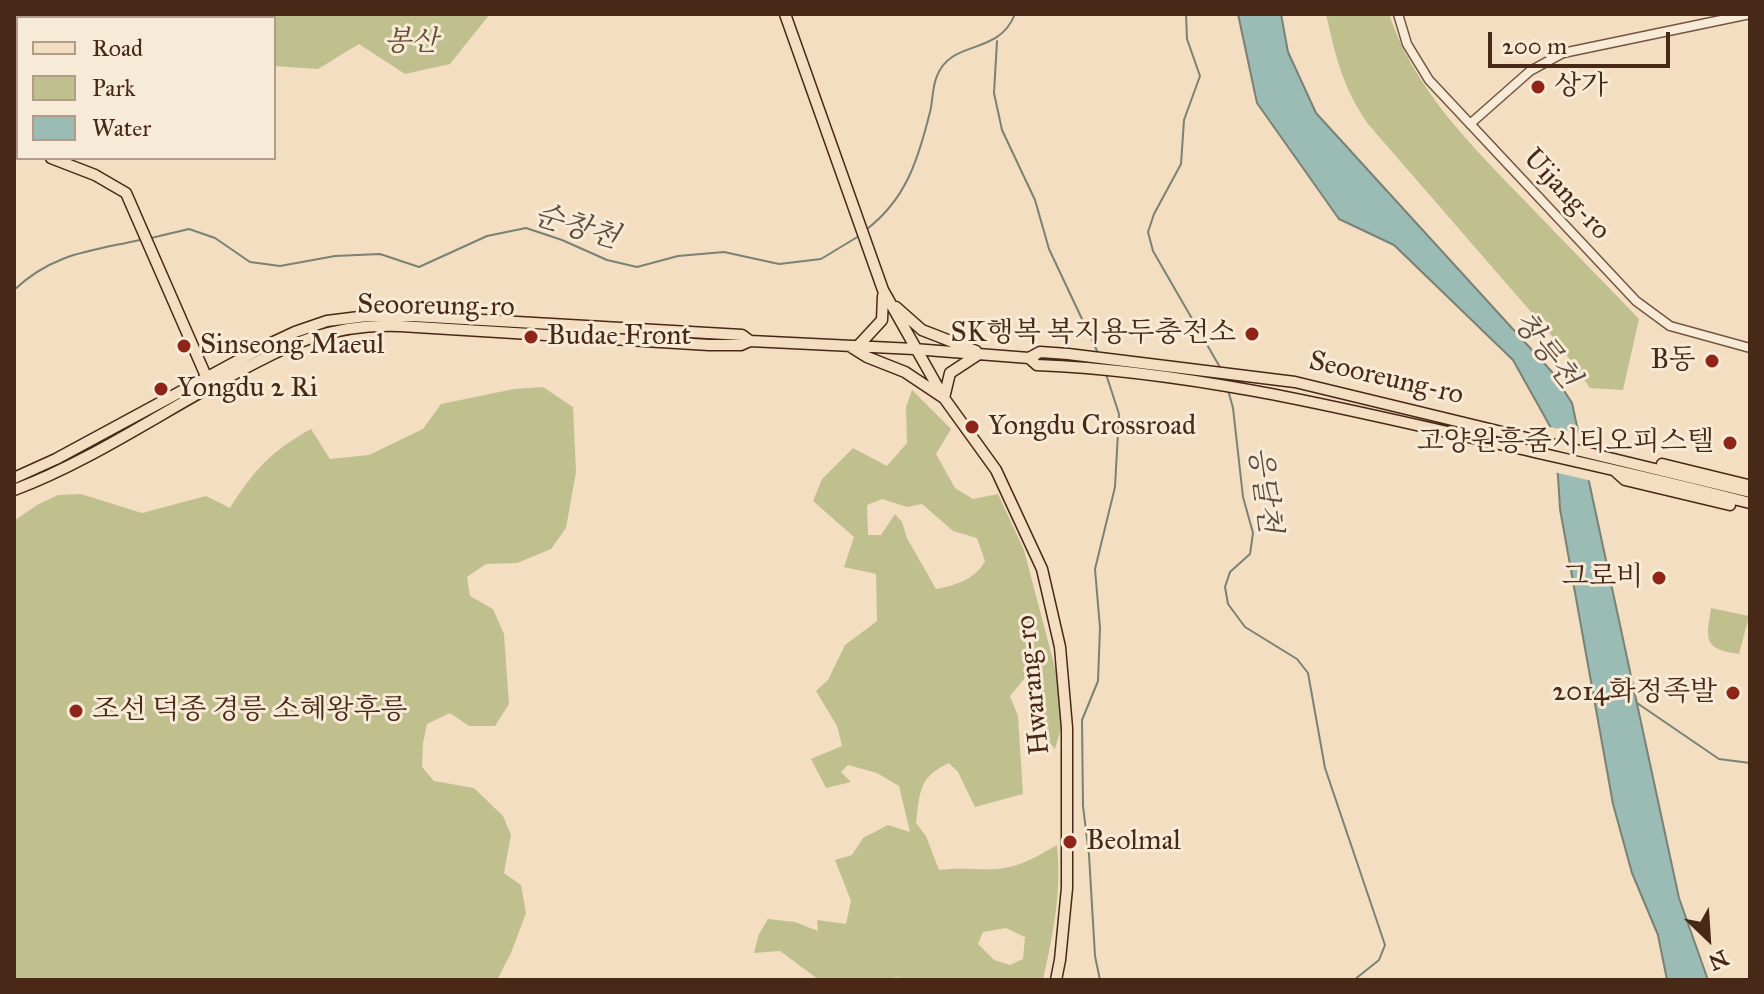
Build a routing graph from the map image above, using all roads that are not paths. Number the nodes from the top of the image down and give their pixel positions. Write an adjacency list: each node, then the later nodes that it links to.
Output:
1 (785, 14): 6 (main road, Hwarang-ro)
2 (1398, 14): 4 (street, Uijang-ro)
3 (1750, 14): 4 (street)
4 (1470, 124): 8 (street, Uijang-ro)
5 (56, 160): 12 (main road)
6 (883, 290): 7 (main road); 9 (main road, Hwarang-ro); 10 (main road)
7 (854, 346): 9 (main road, Seooreung-ro); 12 (main road, Seooreung-ro); 13 (main road)
8 (1750, 348)
9 (914, 349): 10 (main road, Seooreung-ro); 13 (main road, Hwarang-ro)
10 (979, 353): 11 (main road, Seooreung-ro); 13 (main road)
11 (1110, 364): 14 (main road, Seooreung-ro); 14 (main road, Seooreung-ro)
12 (208, 382): 15 (main road, Seooreung-ro); 17 (main road, Seooreung-ro)
13 (944, 398): 21 (main road, Hwarang-ro)
14 (1612, 464): 16 (main road); 18 (main road); 19 (main road); 20 (main road)
15 (14, 478)
16 (1750, 485)
17 (14, 490)
18 (1750, 492)
19 (1750, 503)
20 (1750, 509)
21 (1056, 980)

